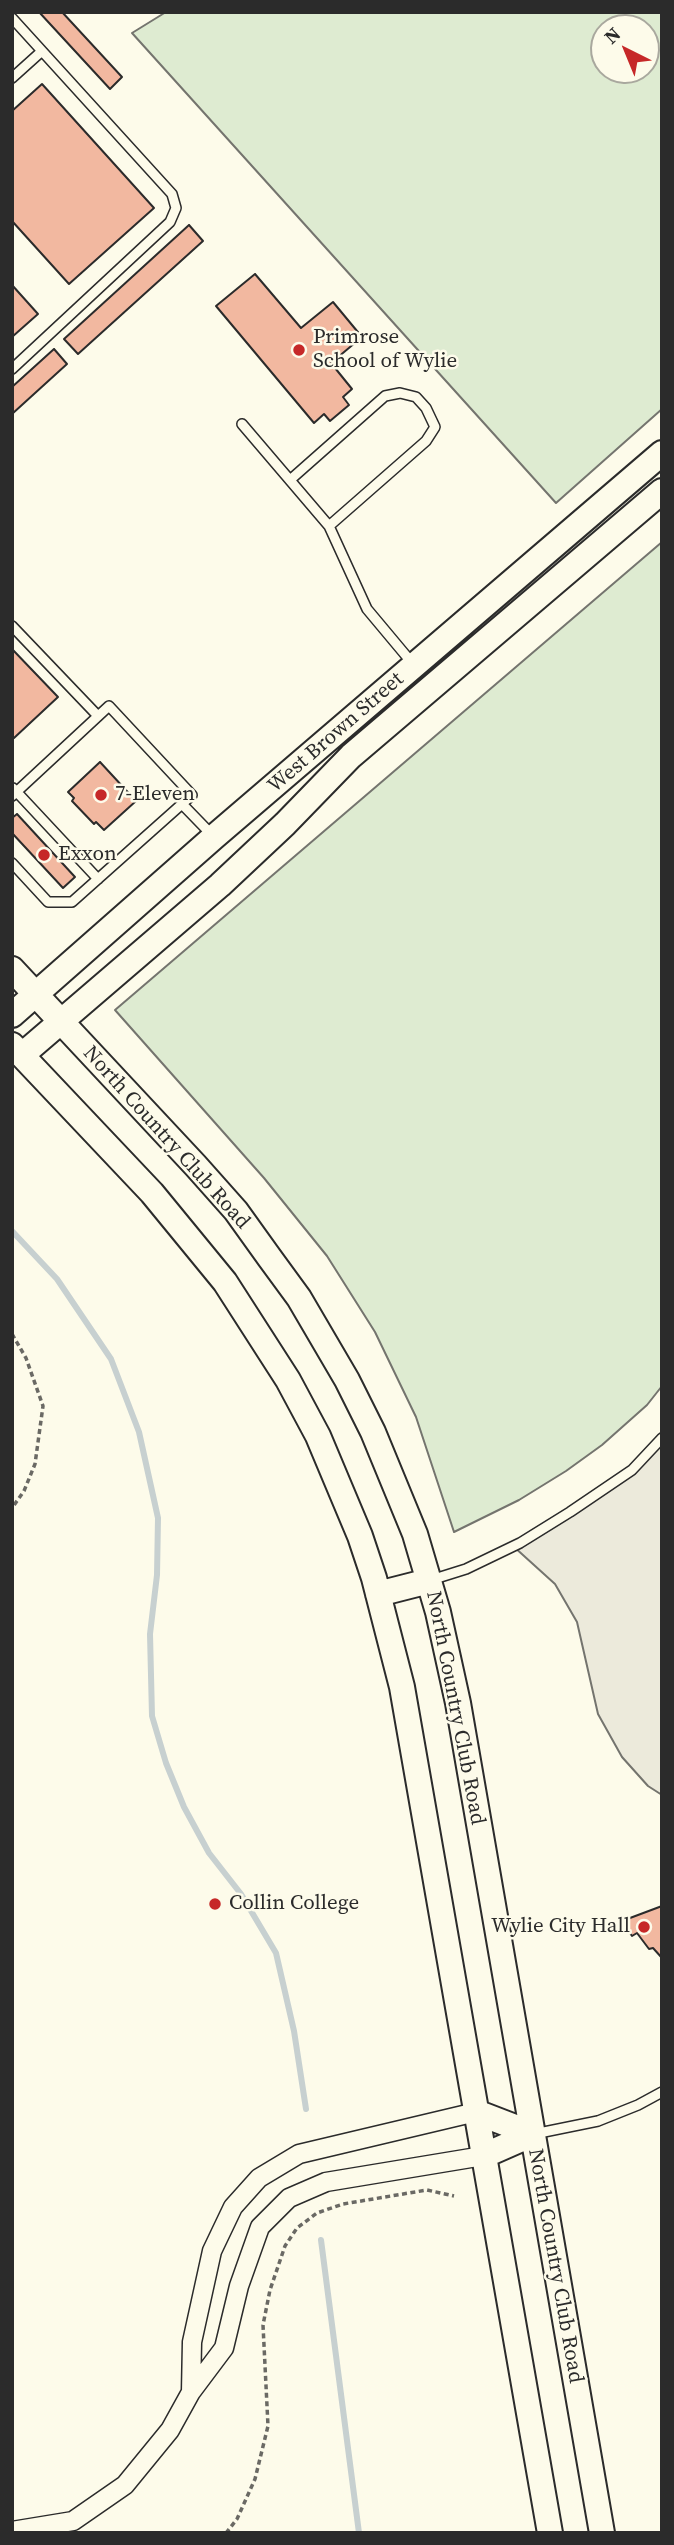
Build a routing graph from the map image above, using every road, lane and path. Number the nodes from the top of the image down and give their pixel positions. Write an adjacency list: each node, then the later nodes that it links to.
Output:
1 (12, 18): 2 (lane)
2 (42, 51): 3 (lane); 4 (lane)
3 (12, 78)
4 (12, 369)
5 (242, 424): 7 (lane)
6 (662, 453): 11 (main road, West Brown Street)
7 (290, 480): 9 (lane); 9 (lane)
8 (662, 491): 13 (main road, West Brown Street)
9 (328, 526): 11 (lane)
10 (12, 626): 12 (lane)
11 (414, 666): 13 (main road); 16 (main road, West Brown Street)
12 (98, 716): 14 (lane); 15 (lane)
13 (351, 756): 22 (main road, West Brown Street)
14 (14, 792): 18 (lane)
15 (183, 804): 16 (lane); 18 (lane)
16 (214, 837): 20 (main road, West Brown Street)
17 (12, 863): 18 (lane)
18 (98, 879)
19 (12, 969): 20 (main road, North Country Club Road)
20 (36, 994): 21 (main road, West Brown Street); 22 (main road, North Country Club Road)
21 (12, 1015)
22 (61, 1021): 23 (main road, West Brown Street); 27 (main road, North Country Club Road)
23 (15, 1054): 28 (main road)
24 (12, 1334): 26 (path)
25 (662, 1438): 27 (lane)
26 (12, 1508)
27 (429, 1580): 28 (main road); 31 (main road, North Country Club Road)
28 (379, 1594): 30 (main road)
29 (662, 2092): 31 (lane)
30 (476, 2112): 31 (main road); 32 (main road); 34 (street)
31 (533, 2134): 32 (main road); 38 (main road, North Country Club Road)
32 (484, 2156): 34 (street); 37 (main road)
33 (454, 2196): 36 (path)
34 (191, 2392): 35 (street)
35 (12, 2531)
36 (226, 2533)
37 (550, 2533)
38 (602, 2533)

